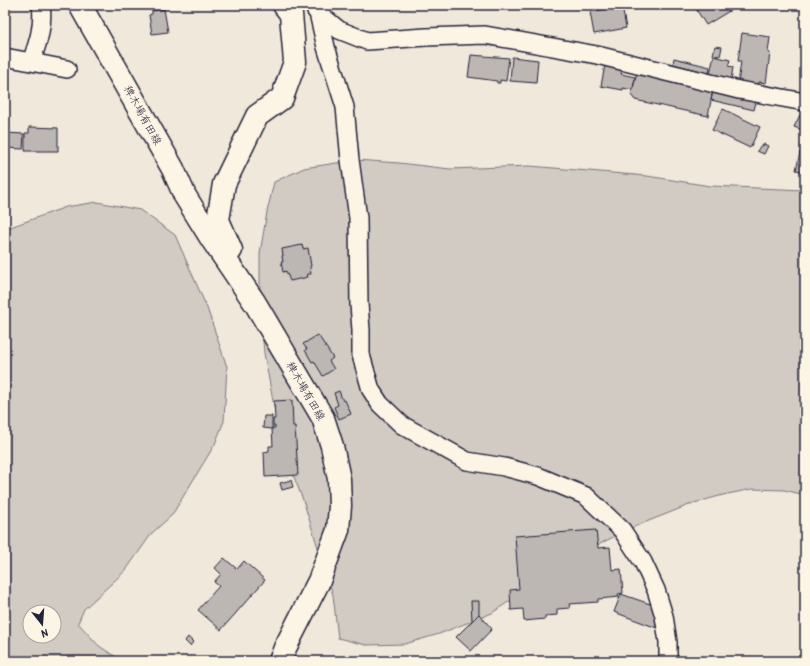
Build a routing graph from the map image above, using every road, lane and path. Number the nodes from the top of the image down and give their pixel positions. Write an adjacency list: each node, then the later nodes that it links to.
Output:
1 (40, 5): 6 (street)
2 (80, 5): 9 (main road, 稗木場有田線)
3 (284, 5): 9 (main road, 稗木場有田線)
4 (314, 9): 8 (street); 11 (street)
5 (5, 57): 6 (street)
6 (31, 62): 7 (street)
7 (67, 69)
8 (805, 102)
9 (243, 286): 10 (main road, 稗木場有田線)
10 (280, 661)
11 (668, 661)

